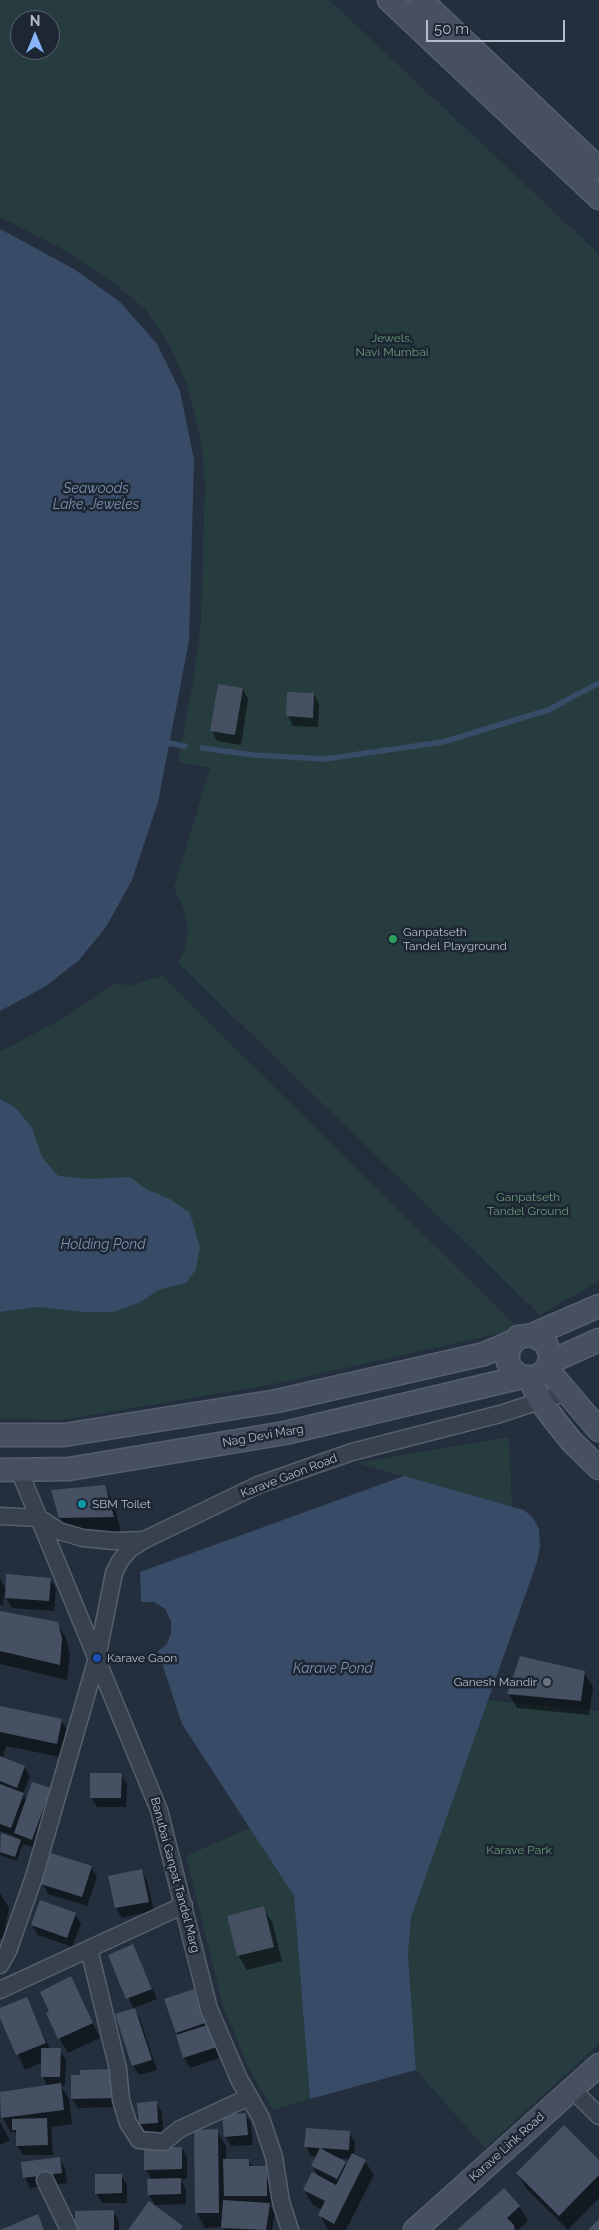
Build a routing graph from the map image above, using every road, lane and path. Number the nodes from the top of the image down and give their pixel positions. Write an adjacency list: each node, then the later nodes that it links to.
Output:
1 (421, 0): 3 (main road)
2 (398, 3): 4 (main road)
3 (599, 169)
4 (599, 198)
5 (599, 1306): 6 (main road)
6 (522, 1338): 8 (main road); 8 (main road); 12 (main road)
7 (599, 1340): 8 (main road, Nag Devi Marg)
8 (537, 1371): 9 (main road); 10 (main road); 14 (main road, Nag Devi Marg)
9 (567, 1392): 10 (street, Karave Gaon Road); 11 (main road)
10 (541, 1402): 13 (main road); 17 (street, Karave Gaon Road)
11 (599, 1430)
12 (0, 1436)
13 (599, 1468)
14 (9, 1470): 16 (street, Banubai Ganpat Tandel Marg)
15 (0, 1516): 16 (street)
16 (39, 1518): 17 (street); 18 (street, Banubai Ganpat Tandel Marg)
17 (144, 1540): 18 (street, Karave Gaon Road)
18 (97, 1658): 19 (street, Banubai Ganpat Tandel Marg); 21 (street, Karave Gaon Road)
19 (184, 1905): 20 (street); 25 (street, Banubai Ganpat Tandel Marg)
20 (89, 1949): 22 (street); 25 (street)
21 (0, 1965)
22 (0, 1990)
23 (599, 2065): 24 (main road, Karave Link Road)
24 (572, 2089): 26 (street); 30 (main road, Karave Link Road)
25 (249, 2097): 29 (street, Banubai Ganpat Tandel Marg)
26 (599, 2116)
27 (45, 2180): 28 (street)
28 (69, 2230)
29 (290, 2230)
30 (415, 2230)

